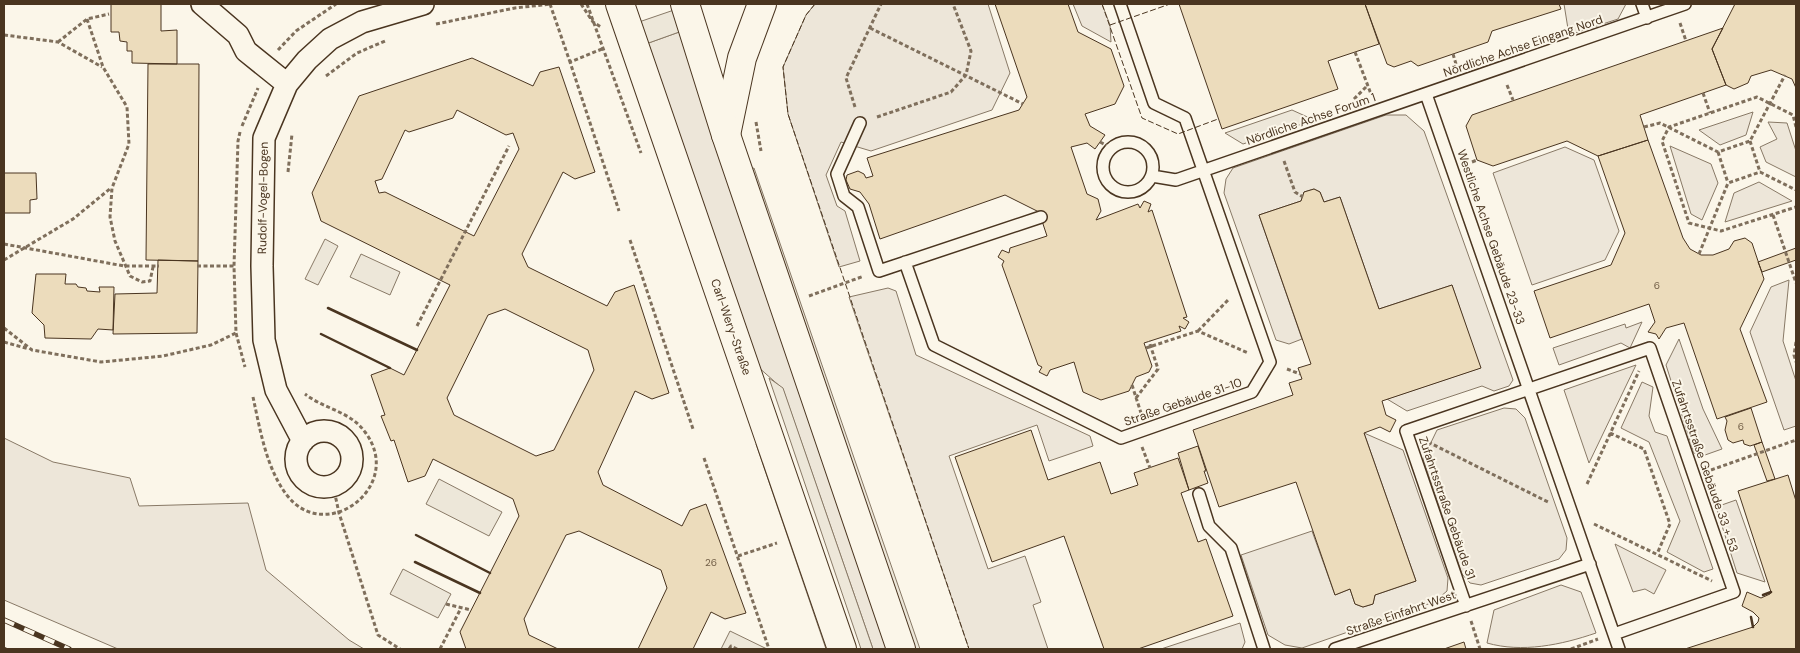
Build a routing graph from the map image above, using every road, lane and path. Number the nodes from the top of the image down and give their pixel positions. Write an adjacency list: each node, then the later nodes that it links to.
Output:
1 (202, 4): 30 (street)
2 (336, 4): 30 (path)
3 (423, 4): 34 (street, Rudolf-Vogel-Bogen)
4 (551, 4): 19 (path); 27 (path)
5 (581, 4): 18 (path)
6 (587, 4): 18 (path)
7 (620, 4): 133 (main road, Carl-Wery-Straße)
8 (685, 4): 46 (main road)
9 (762, 4): 46 (main road)
10 (881, 4): 21 (path)
11 (953, 4): 31 (path)
12 (1121, 4): 55 (lane)
13 (1642, 4): 16 (lane)
14 (1685, 4): 16 (lane, Nördliche Achse Eingang Nord)
15 (109, 14): 17 (path)
16 (1647, 18): 36 (lane, Nördliche Achse Eingang Nord)
17 (86, 19): 24 (path); 29 (path)
18 (593, 22): 20 (path); 27 (path)
19 (434, 24)
20 (606, 28)
21 (870, 28): 31 (path); 41 (path)
22 (4, 36): 24 (path)
23 (392, 38): 33 (path)
24 (58, 42): 29 (path)
25 (1355, 52): 39 (path)
26 (1453, 54): 28 (path)
27 (570, 62): 64 (path)
28 (1456, 64)
29 (103, 67): 60 (path)
30 (266, 68): 34 (street); 77 (path)
31 (966, 75): 38 (path); 41 (path)
32 (1785, 75): 37 (path)
33 (322, 79)
34 (286, 84): 78 (street, Rudolf-Vogel-Bogen)
35 (1703, 93): 40 (path)
36 (1426, 94): 39 (lane, Nördliche Achse Forum 1); 100 (lane, Westliche Achse Gebäude 23-33)
37 (1770, 103): 40 (path); 44 (path); 47 (path)
38 (1023, 104)
39 (1377, 111): 49 (lane, Nördliche Achse Forum 1)
40 (1710, 113): 43 (path)
41 (860, 123): 80 (lane)
42 (1644, 127): 43 (path)
43 (1669, 127): 52 (path); 67 (path)
44 (1796, 127)
45 (292, 128): 58 (path)
46 (726, 134): 134 (main road)
47 (1750, 141): 52 (path); 56 (path)
48 (1100, 142): 51 (path)
49 (1279, 144): 55 (lane, Nördliche Achse Forum 1); 62 (path)
50 (509, 146): 84 (path)
51 (1112, 148): 57 (lane); 57 (lane)
52 (1718, 152): 59 (path)
53 (1477, 160): 54 (path)
54 (1472, 162)
55 (1204, 170): 57 (lane, Nördliche Achse Forum 1); 82 (lane)
56 (1760, 172): 59 (path); 61 (path)
57 (1152, 176)
58 (288, 178)
59 (1728, 183): 67 (path)
60 (112, 188): 70 (path); 74 (path)
61 (1796, 190)
62 (1303, 197)
63 (1796, 207): 65 (path)
64 (619, 211)
65 (1773, 215): 67 (path); 81 (path)
66 (1041, 217): 73 (lane)
67 (1710, 230): 71 (path)
68 (630, 240): 105 (path)
69 (4, 244): 70 (path)
70 (24, 248): 72 (path); 74 (path)
71 (1699, 254)
72 (4, 260)
73 (905, 262): 80 (lane); 104 (lane, Straße Gebäude 31-10)
74 (124, 266): 79 (path); 79 (path)
75 (159, 266): 79 (path)
76 (198, 266): 77 (path)
77 (234, 266): 78 (path); 87 (path)
78 (262, 266): 109 (street, Rudolf-Vogel-Bogen)
79 (153, 267)
80 (879, 271): 83 (path)
81 (1796, 283)
82 (1242, 285): 86 (path); 95 (lane)
83 (808, 296)
84 (417, 326)
85 (4, 328): 94 (path)
86 (1198, 331): 91 (path); 95 (path)
87 (236, 333): 94 (path); 98 (path)
88 (1149, 341): 91 (path)
89 (4, 342): 94 (path)
90 (1796, 342): 96 (path)
91 (1151, 346): 92 (path); 103 (path)
92 (1146, 348)
93 (1650, 348): 100 (lane); 107 (path); 111 (lane, Zufahrtsstraße Gebäude 33 + 53)
94 (32, 350)
95 (1270, 362): 97 (path); 104 (lane, Straße Gebäude 31-10)
96 (1796, 362)
97 (1300, 374)
98 (247, 376)
99 (1132, 386): 103 (path)
100 (1531, 390): 106 (lane, Zufahrtsstraße Gebäude 31); 116 (lane, Westliche Achse Gebäude 23-33)
101 (304, 393): 115 (path)
102 (252, 394): 115 (path)
103 (1136, 398): 104 (path)
104 (1147, 428)
105 (693, 429)
106 (1406, 431): 116 (path); 124 (lane, Zufahrtsstraße Gebäude 31)
107 (1610, 433): 112 (path); 119 (path)
108 (1796, 440): 111 (path)
109 (303, 441): 113 (street); 113 (street)
110 (704, 458): 120 (path)
111 (1694, 476): 122 (lane, Zufahrtsstraße Gebäude 33 + 53)
112 (1587, 484)
113 (332, 485): 115 (path)
114 (1199, 494): 135 (lane)
115 (339, 513): 128 (path)
116 (1573, 514): 121 (lane, Westliche Achse Gebäude 23-33)
117 (1605, 528): 119 (path)
118 (777, 543): 120 (path)
119 (1658, 554): 122 (path)
120 (738, 556): 132 (path)
121 (1590, 564): 124 (lane, Straße Einfahrt West); 127 (lane, Westliche Achse Gebäude 23-33)
122 (1734, 592): 127 (lane)
123 (446, 604): 125 (path)
124 (1466, 606): 136 (lane, Straße Einfahrt West); 137 (path)
125 (461, 608): 126 (path); 129 (path)
126 (471, 610)
127 (1614, 634): 138 (path); 139 (lane, Westliche Achse Gebäude 23-33)
128 (400, 649)
129 (440, 649)
130 (729, 649): 131 (path)
131 (737, 649)
132 (768, 649)
133 (842, 649)
134 (901, 649)
135 (1264, 649)
136 (1335, 649)
137 (1480, 649)
138 (1570, 649)
139 (1619, 649)

